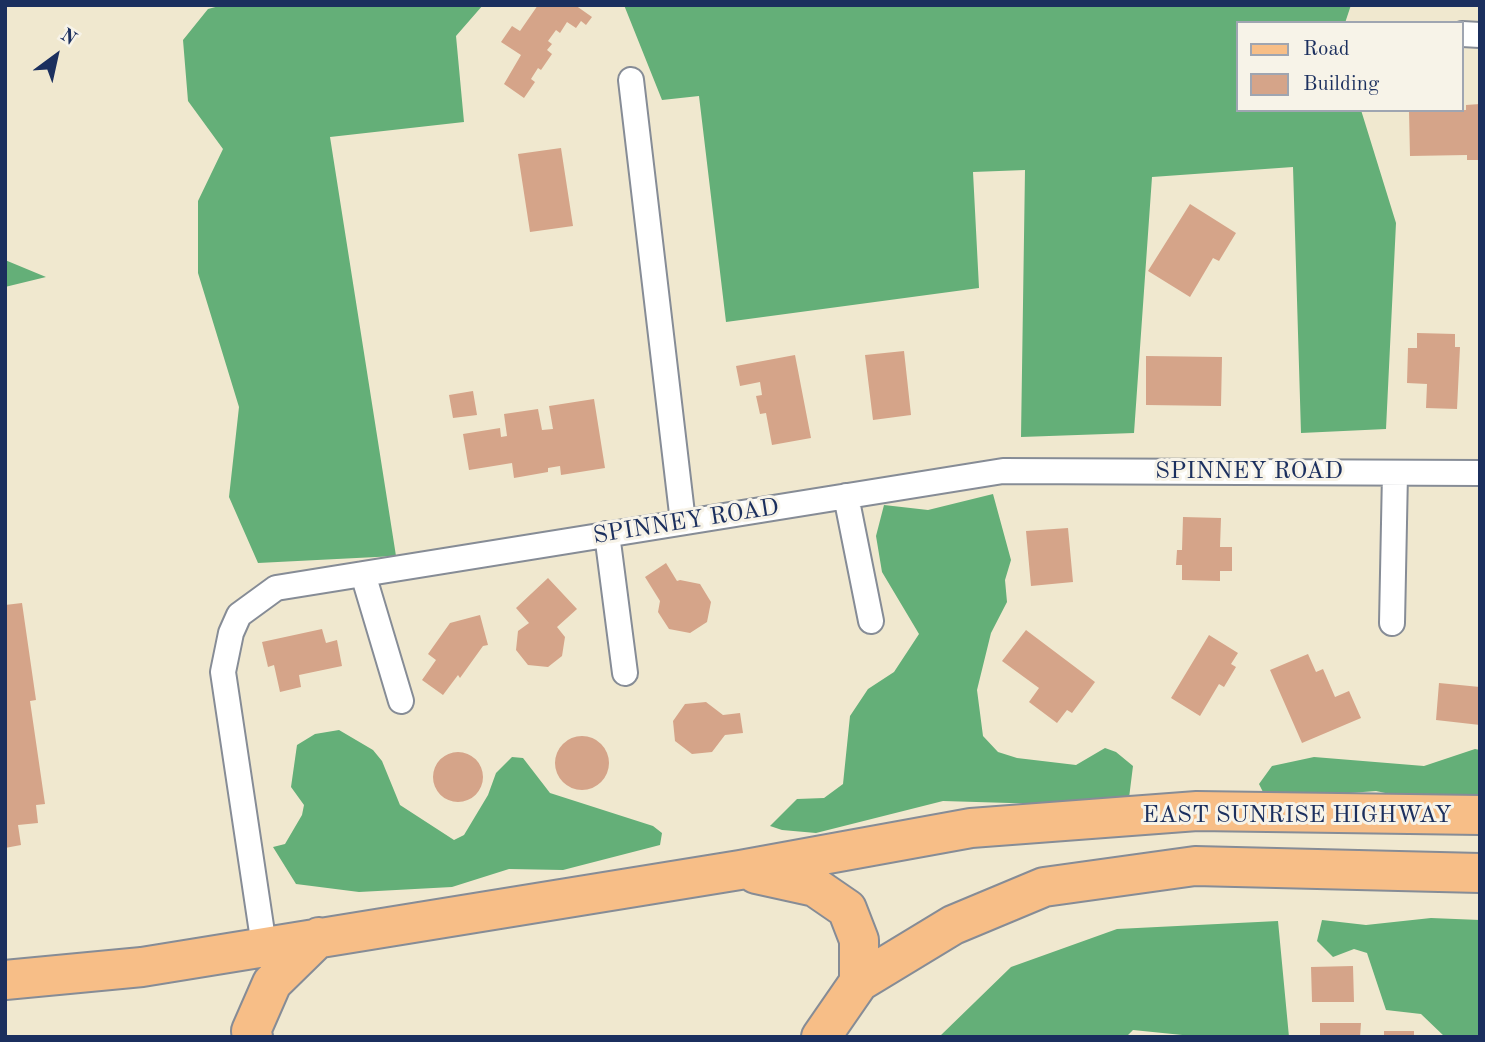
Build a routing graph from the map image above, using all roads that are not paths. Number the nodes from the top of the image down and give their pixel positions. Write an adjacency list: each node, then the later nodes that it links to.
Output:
1 (631, 80): 5 (street)
2 (1395, 472): 3 (street, SPINNEY ROAD); 4 (street, SPINNEY ROAD); 9 (street)
3 (1480, 473)
4 (846, 496): 5 (street, SPINNEY ROAD); 8 (street)
5 (682, 522): 6 (street, SPINNEY ROAD)
6 (607, 534): 7 (street, SPINNEY ROAD); 10 (street)
7 (363, 574): 11 (street); 16 (street, SPINNEY ROAD)
8 (871, 621)
9 (1392, 623)
10 (625, 673)
11 (401, 701)
12 (1480, 815): 13 (main road, EAST SUNRISE HIGHWAY)
13 (740, 870): 15 (main road, EAST SUNRISE HIGHWAY); 18 (main road)
14 (1480, 873): 18 (main road, EAST SUNRISE HIGHWAY)
15 (319, 937): 16 (main road); 19 (main road)
16 (264, 946): 17 (main road)
17 (5, 980)
18 (859, 982): 20 (main road)
19 (253, 1037)
20 (821, 1037)

